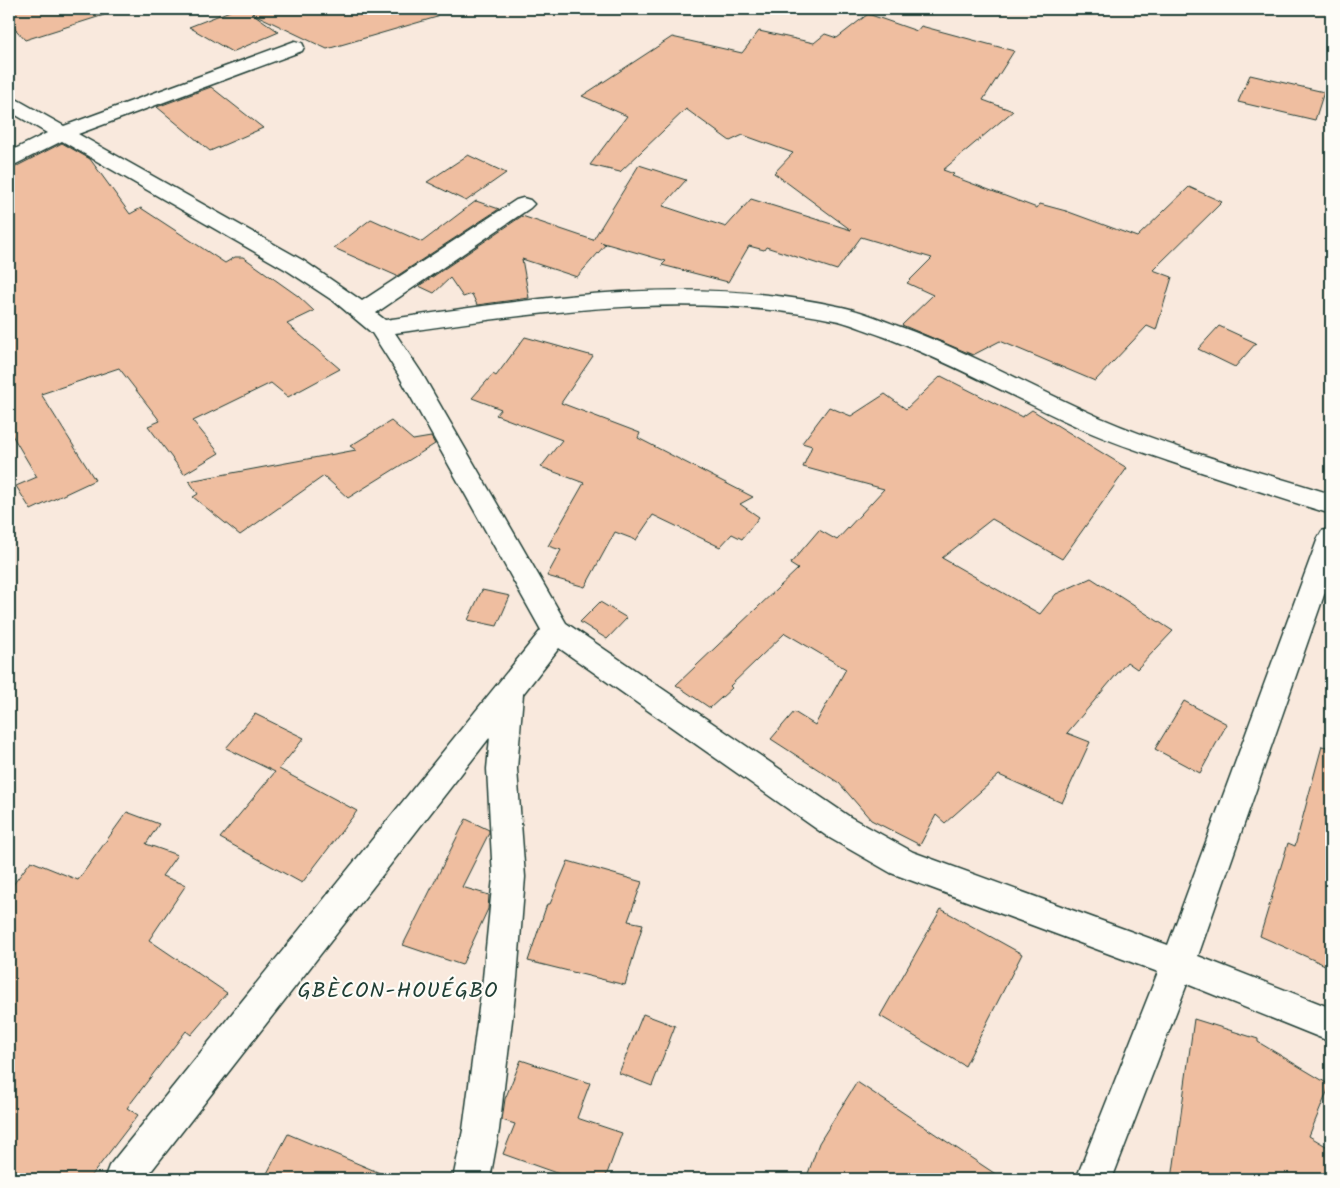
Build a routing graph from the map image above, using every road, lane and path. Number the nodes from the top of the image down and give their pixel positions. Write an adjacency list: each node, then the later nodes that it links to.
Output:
1 (295, 46): 3 (street)
2 (9, 103): 3 (street)
3 (63, 133): 4 (street); 6 (street)
4 (9, 160)
5 (523, 204): 6 (street)
6 (362, 312): 7 (street)
7 (380, 328): 8 (street); 10 (street)
8 (1331, 504)
9 (1331, 538): 12 (street)
10 (556, 631): 11 (street); 12 (street)
11 (510, 689): 14 (street); 15 (street)
12 (1178, 964): 13 (street); 16 (street)
13 (1331, 1025)
14 (122, 1179)
15 (472, 1179)
16 (1094, 1179)

